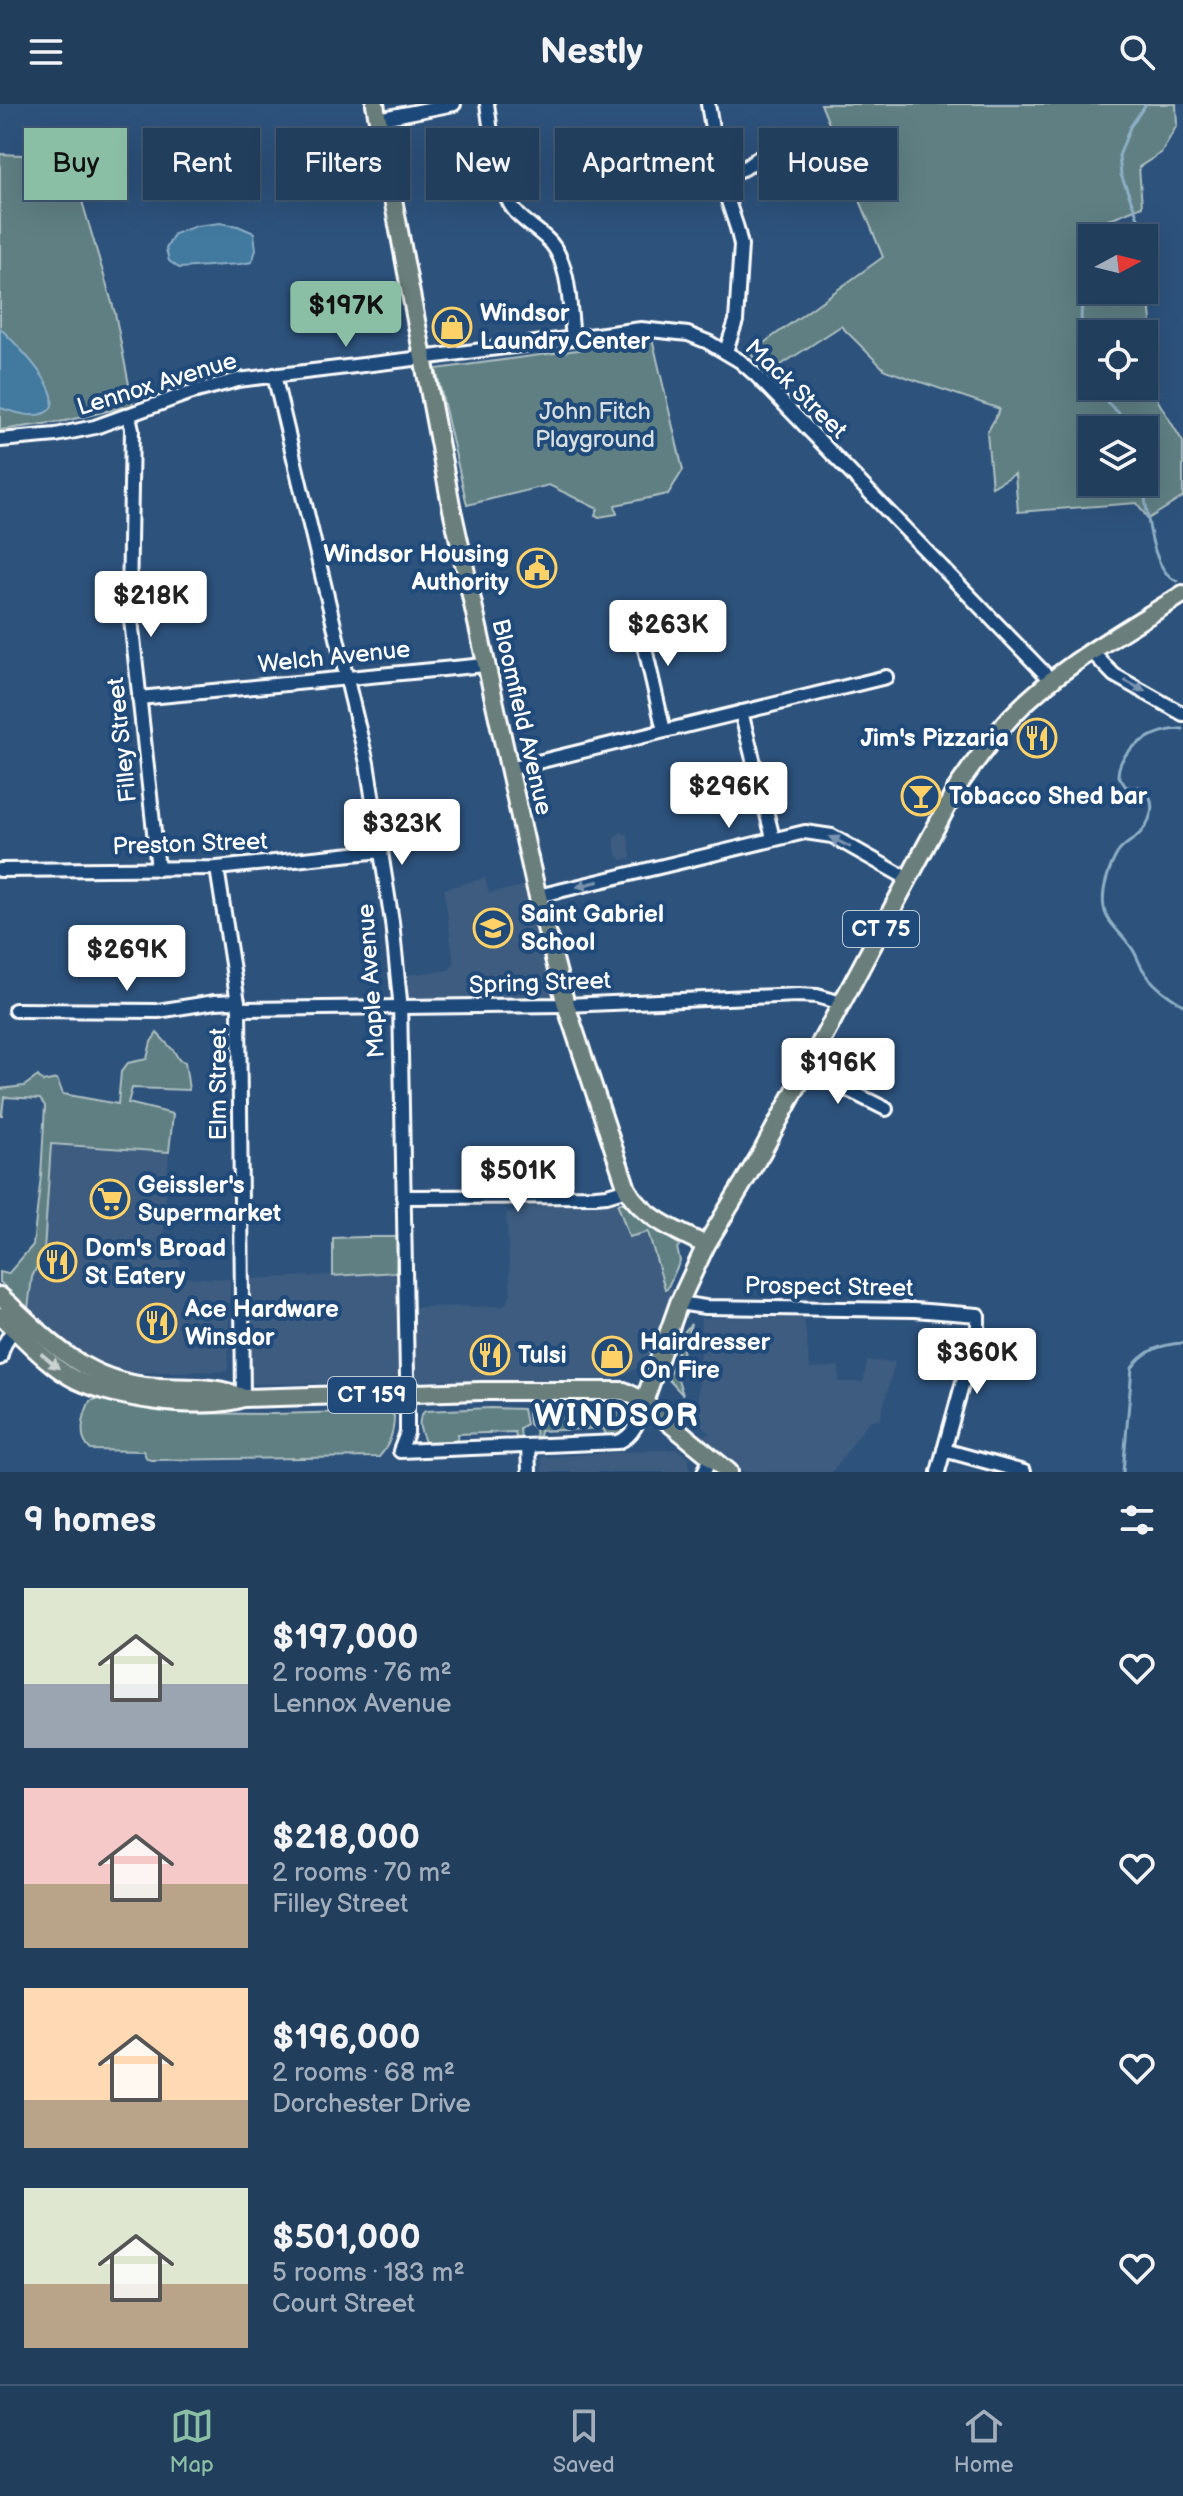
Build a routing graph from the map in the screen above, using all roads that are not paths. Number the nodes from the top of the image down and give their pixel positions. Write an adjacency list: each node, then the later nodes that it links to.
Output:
1 (454, 104): 4 (street)
2 (487, 104): 7 (street)
3 (708, 104): 5 (street)
4 (376, 111): 9 (main road, Bloomfield Avenue)
5 (712, 128)
6 (728, 200): 8 (street)
7 (573, 337): 8 (street, Mack Street); 9 (street, Mack Street)
8 (726, 351): 19 (street, Mack Street)
9 (422, 358): 10 (street, Lennox Avenue); 16 (main road, Bloomfield Avenue)
10 (274, 375): 11 (street, Lennox Avenue); 18 (street, Maple Avenue)
11 (129, 416): 12 (street, Lennox Avenue); 20 (street, Filley Street)
12 (0, 440)
13 (1183, 594): 15 (main road, CT 75)
14 (637, 613): 23 (street)
15 (1092, 652): 19 (main road, CT 75); 22 (street, one-way to 22)
16 (485, 665): 18 (street, Welch Avenue); 24 (main road, Bloomfield Avenue)
17 (886, 677): 21 (street)
18 (346, 678): 20 (street, Welch Avenue); 26 (street, Maple Avenue)
19 (1052, 681): 30 (main road, CT 75)
20 (139, 698): 28 (street, Filley Street)
21 (741, 712): 23 (street); 25 (street)
22 (1183, 714)
23 (664, 731): 24 (street)
24 (509, 769): 31 (main road, Bloomfield Avenue)
25 (773, 838): 30 (street, one-way to 25); 31 (street, one-way to 31)
26 (381, 851): 27 (street, Preston Street); 35 (street, Maple Avenue)
27 (217, 868): 28 (street, Preston Street); 33 (street, Elm Street)
28 (158, 869): 29 (street, Preston Street)
29 (0, 870)
30 (908, 879): 32 (main road, CT 75)
31 (538, 896): 34 (main road, Bloomfield Avenue)
32 (841, 1003): 34 (street, Spring Street); 37 (main road, CT 75)
33 (239, 1005): 35 (street, Spring Street); 36 (street, Spring Street); 48 (street, Elm Street)
34 (566, 1005): 35 (street, Spring Street); 39 (main road, Bloomfield Avenue)
35 (400, 1008): 40 (street, Maple Avenue)
36 (15, 1010)
37 (806, 1069): 38 (street); 41 (main road, CT 75)
38 (886, 1109)
39 (627, 1189): 40 (street); 41 (main road, Bloomfield Avenue)
40 (403, 1197): 47 (street, Maple Avenue)
41 (706, 1245): 43 (main road, CT 75)
42 (0, 1296): 45 (main road, CT 159)
43 (679, 1303): 49 (main road, CT 75); 51 (street, Prospect Street)
44 (0, 1316): 45 (main road, CT 159)
45 (20, 1324): 46 (street); 48 (main road, CT 159)
46 (0, 1358)
47 (407, 1393): 48 (main road, CT 159); 49 (main road, CT 159); 50 (street, Maple Avenue)
48 (243, 1398)
49 (644, 1402): 50 (street); 52 (main road, CT 159)
50 (528, 1446): 53 (street)
51 (944, 1450): 55 (street); 56 (street)
52 (707, 1465): 54 (main road, CT 159)
53 (529, 1472)
54 (729, 1472)
55 (938, 1472)
56 (1024, 1472)

